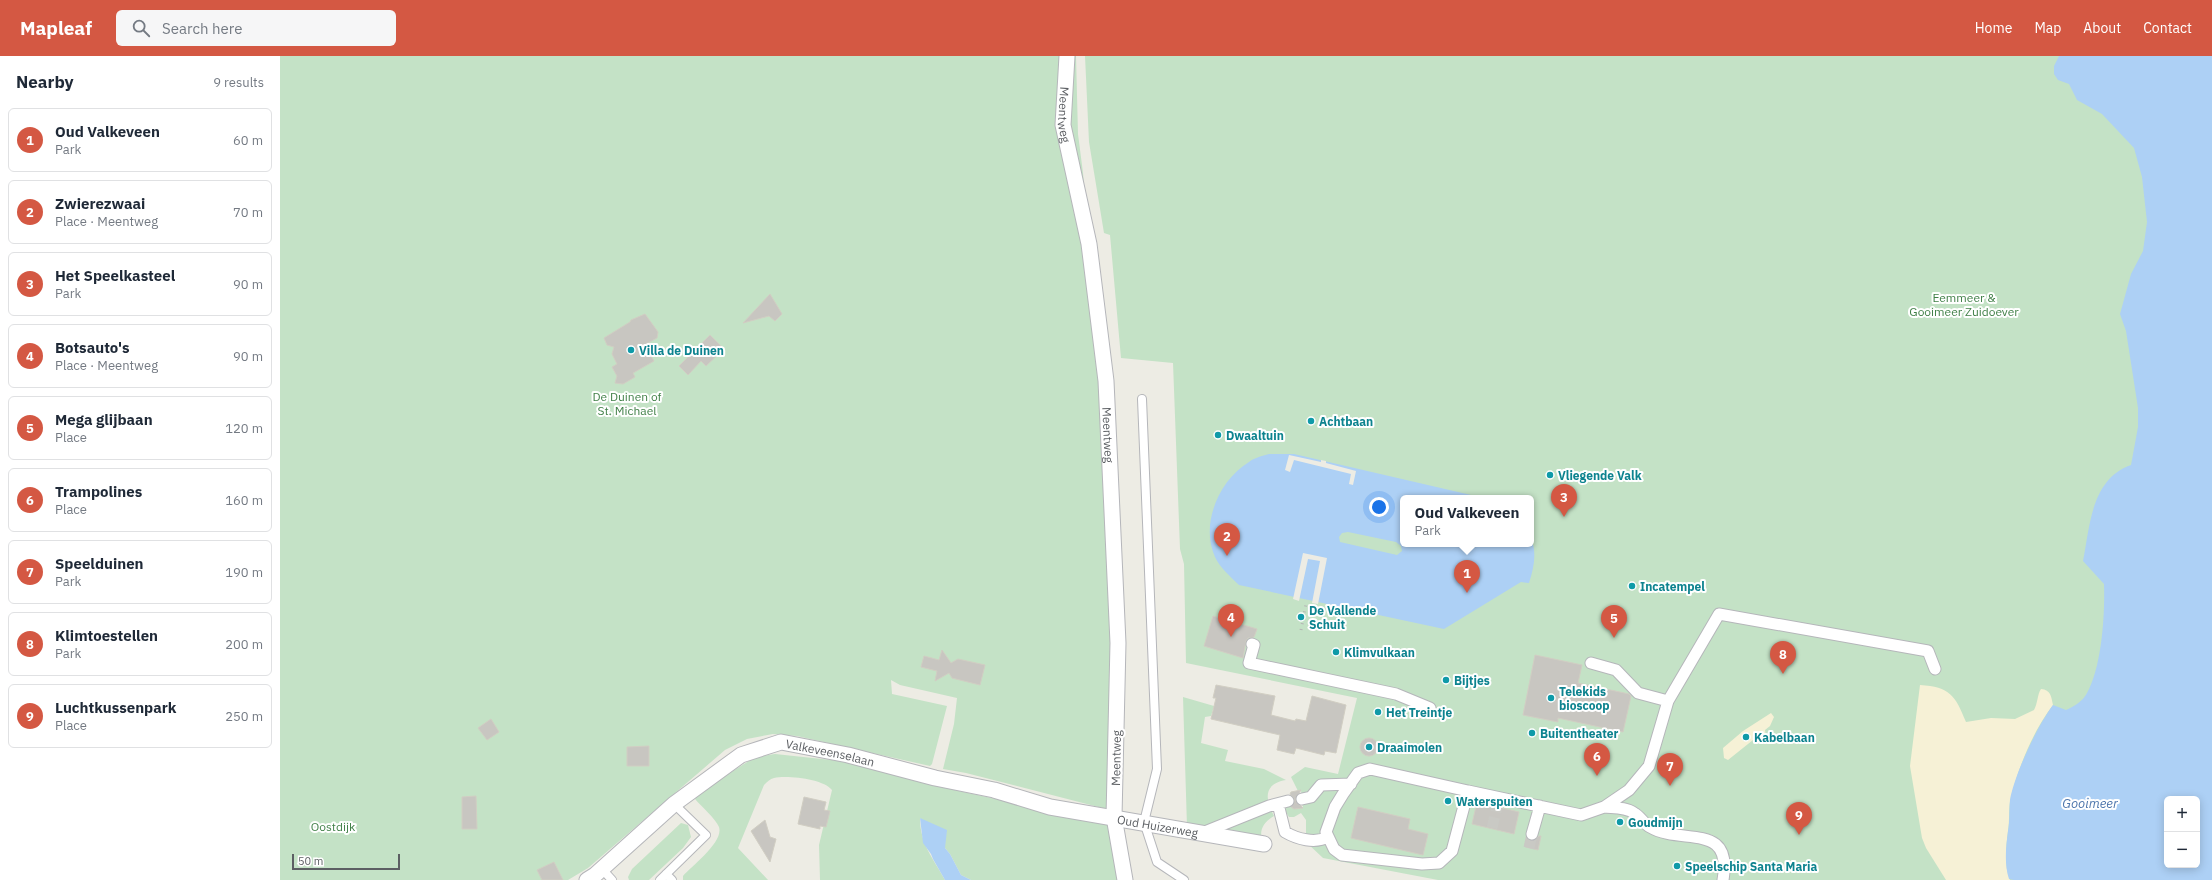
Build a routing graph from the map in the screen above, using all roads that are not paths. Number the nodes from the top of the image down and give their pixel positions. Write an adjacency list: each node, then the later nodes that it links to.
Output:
1 (1067, 56): 14 (street, Meentweg)
2 (1142, 399): 15 (lane)
3 (1252, 644): 7 (street)
4 (1591, 663): 6 (street)
5 (1935, 669): 6 (street)
6 (1668, 701): 13 (street)
7 (1430, 708)
8 (1352, 784): 9 (street); 10 (street); 18 (street)
9 (1468, 791): 12 (street); 18 (street)
10 (1302, 799)
11 (674, 804): 14 (street, Valkeveenselaan); 20 (street, Valkeveenselaan); 21 (lane)
12 (1540, 806): 13 (street); 17 (street)
13 (1604, 807): 25 (street)
14 (1114, 817): 15 (street, Oud Huizerweg); 23 (street, Oud Huizerweg)
15 (1144, 822): 16 (street, Oud Huizerweg); 24 (lane)
16 (1202, 833): 18 (street); 19 (street, Oud Huizerweg)
17 (1532, 834)
18 (1328, 837)
19 (1264, 844)
20 (607, 874): 22 (street, Valkeveenselaan)
21 (666, 878)
22 (587, 880)
23 (1126, 880)
24 (1184, 880)
25 (1723, 880)

